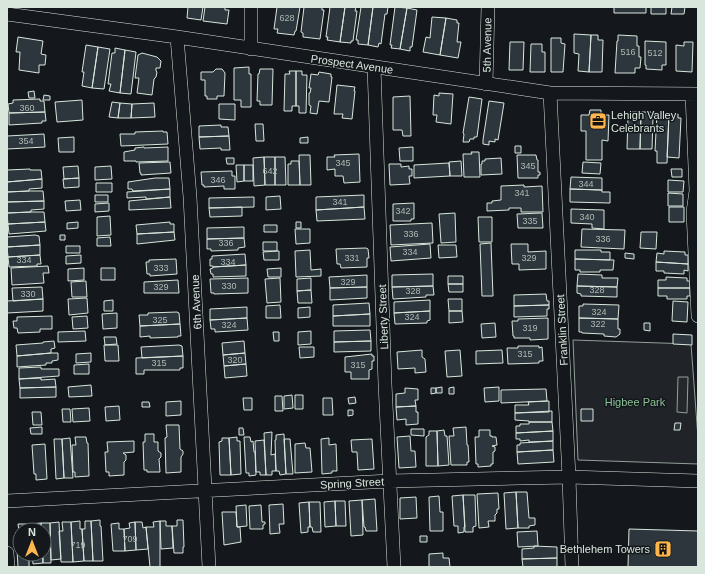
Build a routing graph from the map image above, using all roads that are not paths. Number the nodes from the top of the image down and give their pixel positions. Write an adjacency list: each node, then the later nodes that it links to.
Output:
1 (251, 7): 5 (street)
2 (488, 7): 7 (street, 5th Avenue)
3 (7, 14): 4 (street, Prospect Avenue)
4 (178, 38): 5 (street, Prospect Avenue); 14 (street, 6th Avenue)
5 (251, 49): 6 (street, Prospect Avenue)
6 (374, 67): 7 (street, Prospect Avenue); 12 (street, Liberty Street)
7 (486, 84): 8 (street, Prospect Avenue)
8 (550, 93): 9 (street, Prospect Avenue); 11 (street, Franklin Street)
9 (695, 94): 10 (street)
10 (698, 316)
11 (569, 477): 12 (street, Spring Street); 13 (street, Spring Street); 20 (street, Franklin Street)
12 (390, 481): 14 (street, Spring Street); 19 (street, Liberty Street)
13 (698, 481)
14 (206, 491): 15 (street, Spring Street); 18 (street, 6th Avenue)
15 (7, 501)
16 (7, 553): 17 (street)
17 (8, 567)
18 (209, 567)
19 (394, 567)
20 (572, 567)

